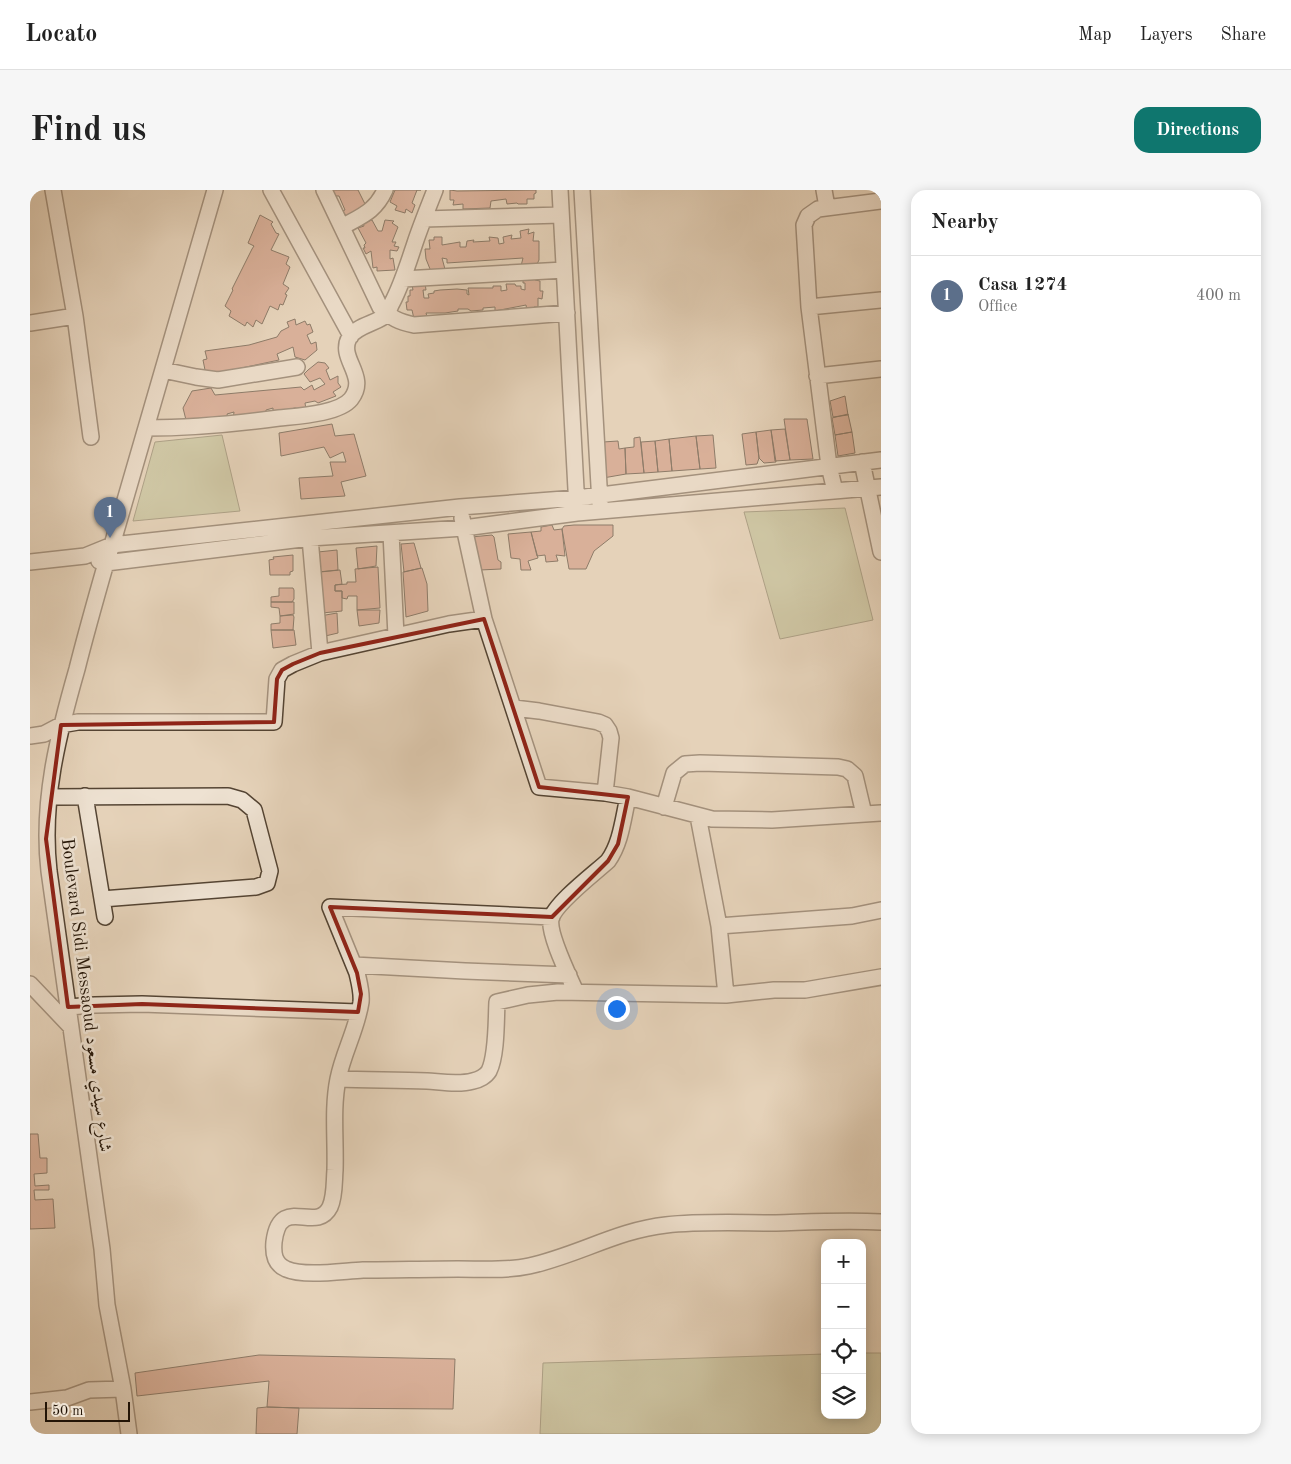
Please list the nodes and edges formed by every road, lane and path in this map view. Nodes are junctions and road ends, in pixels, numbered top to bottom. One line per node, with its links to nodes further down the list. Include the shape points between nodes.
1 (53, 190): 21 (street)
2 (215, 190): 26 (street, Boulevard Sidi Messaoud شارع سيدي مسعود)
3 (271, 190): 23 (street)
4 (324, 190): 14 (street)
5 (435, 190): 13 (street)
6 (560, 190): 12 (street)
7 (582, 190): 35 (street)
8 (824, 190): 11 (street)
9 (381, 193): 14 (street, via 373,209)
10 (881, 201): 11 (street)
11 (827, 207): 18 (street, via 808,216 804,225)
12 (561, 215): 13 (street); 15 (street)
13 (424, 219): 16 (street)
14 (342, 227): 20 (street)
15 (564, 270): 16 (street); 19 (street)
16 (403, 278): 20 (street)
17 (881, 300): 18 (street)
18 (808, 307): 27 (street)
19 (566, 312): 20 (street, via 414,325); 36 (street)
20 (386, 314): 23 (street)
21 (75, 316): 22 (street); 29 (street)
22 (30, 323)
23 (350, 336): 28 (street, via 347,354 357,378 356,390 350,400 340,406 323,412 221,425)
24 (298, 366): 26 (street, via 218,380)
25 (881, 369): 27 (street)
26 (163, 370): 28 (street, Boulevard Sidi Messaoud شارع سيدي مسعود)
27 (817, 376): 32 (street)
28 (146, 428): 42 (street, Boulevard Sidi Messaoud شارع سيدي مسعود)
29 (91, 437)
30 (881, 460): 31 (street)
31 (862, 462): 32 (street); 33 (street)
32 (829, 466): 34 (street); 35 (street)
33 (874, 488): 34 (street); 43 (street)
34 (835, 491): 38 (street)
35 (600, 494): 36 (street); 38 (street)
36 (577, 505): 37 (street); 38 (street); 39 (street)
37 (460, 507): 39 (street); 42 (street)
38 (600, 510)
39 (464, 528): 40 (street); 47 (street)
40 (392, 533): 41 (street); 48 (street)
41 (310, 538): 46 (street); 49 (street)
42 (112, 545): 44 (street); 46 (street, Boulevard Sidi Messaoud شارع سيدي مسعود)
43 (881, 552)
44 (85, 556): 45 (street); 46 (street)
45 (30, 562)
46 (106, 563): 51 (street, Boulevard Sidi Messaoud شارع سيدي مسعود)
47 (484, 619): 48 (street); 50 (street)
48 (396, 636): 49 (street)
49 (320, 653): 51 (street, via 282,670 277,679 274,722 78,722)
50 (514, 708): 53 (street, via 539,787); 53 (street, via 605,725 611,738)
51 (61, 725): 52 (street, via 44,734); 54 (street, Boulevard Sidi Messaoud شارع سيدي مسعود)
52 (30, 736)
53 (605, 793): 56 (street)
54 (49, 796): 55 (street); 72 (street, Boulevard Sidi Messaoud شارع سيدي مسعود, via 47,852)
55 (84, 796): 61 (street); 61 (street, via 228,796 242,800 254,810 270,871 267,883 256,887)
56 (628, 797): 57 (street); 64 (street, via 618,844 612,856 567,897)
57 (664, 807): 59 (street, via 674,773 685,764 838,766 855,776); 60 (street)
58 (881, 813): 59 (street)
59 (864, 814): 60 (street, via 772,820)
60 (698, 816): 65 (street)
61 (102, 899): 63 (street)
62 (881, 910): 65 (street, via 852,916)
63 (105, 917)
64 (552, 917): 66 (street, via 330,908); 67 (street, via 551,929)
65 (719, 926): 71 (street)
66 (354, 965): 67 (street); 73 (street, via 361,994)
67 (569, 975): 70 (street)
68 (881, 977): 71 (street, via 805,990)
69 (30, 984): 74 (street)
70 (576, 992): 71 (street); 75 (street, via 528,995 497,1002 490,1066 484,1076 474,1081)
71 (726, 995)
72 (68, 1007): 73 (street, via 142,1004); 74 (street, Boulevard Sidi Messaoud شارع سيدي مسعود)
73 (358, 1012): 75 (street)
74 (71, 1027): 77 (street, Boulevard Sidi Messaoud شارع سيدي مسعود, via 107,1305)
75 (338, 1079): 76 (street, via 334,1192 329,1208 319,1218 284,1218 276,1231 275,1260 292,1271 508,1269 542,1263 634,1231 665,1225)
76 (881, 1222)
77 (123, 1389): 78 (street, via 89,1390 67,1398); 79 (street, Boulevard Sidi Messaoud شارع سيدي مسعود)
78 (30, 1402)
79 (129, 1434)

